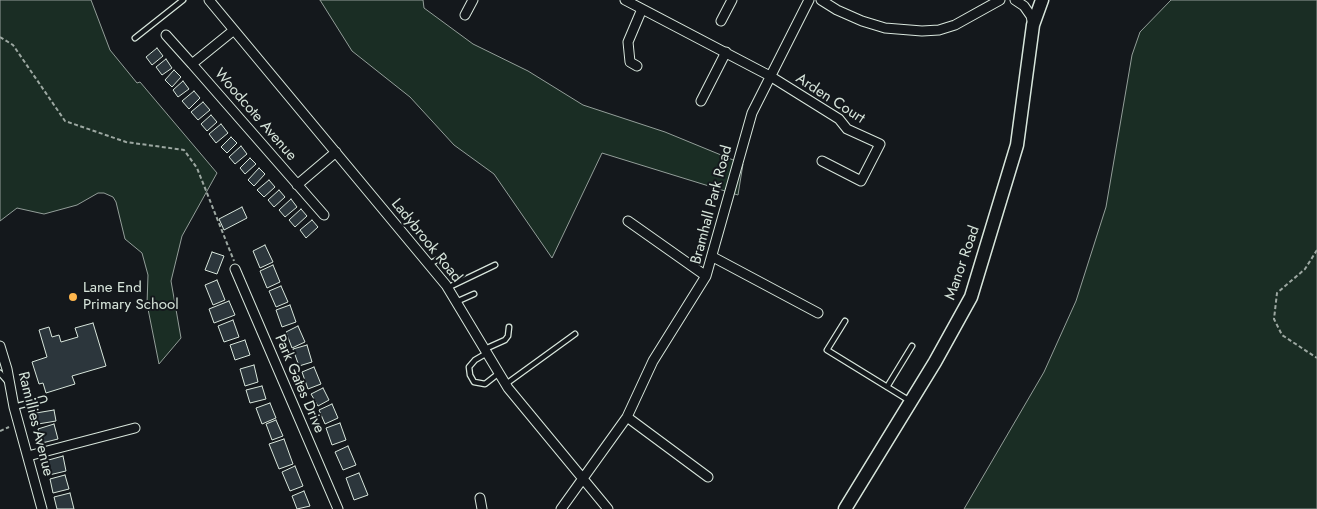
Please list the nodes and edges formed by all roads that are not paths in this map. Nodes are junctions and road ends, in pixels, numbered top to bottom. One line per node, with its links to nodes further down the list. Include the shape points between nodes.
1 (183, 0): 17 (lane)
2 (209, 0): 15 (street, Ladybrook Road)
3 (473, 0): 12 (street)
4 (625, 0): 11 (street)
5 (732, 0): 13 (street)
6 (809, 0): 21 (street, Bramhall Park Road)
7 (821, 0): 8 (street, via 862,21 885,28 922,31 955,25)
8 (1000, 0)
9 (1015, 0): 14 (street, via 1024,6)
10 (1042, 0): 14 (street, Manor Road)
11 (642, 9): 18 (street); 20 (street, via 628,42 630,62)
12 (465, 15)
13 (721, 21)
14 (1034, 25): 50 (street, Manor Road, via 1017,145 971,297)
15 (234, 30): 19 (street, Woodcote Avenue); 23 (street, Ladybrook Road)
16 (166, 35): 19 (street, Woodcote Avenue)
17 (135, 38)
18 (726, 52): 21 (street); 22 (street)
19 (192, 64): 25 (street, Woodcote Avenue)
20 (637, 66)
21 (770, 76): 24 (street, Arden Court, via 839,119 847,129 880,144 861,181); 28 (street, Bramhall Park Road, via 752,113)
22 (701, 101)
23 (336, 152): 25 (street, Woodcote Avenue); 29 (street, Ladybrook Road)
24 (822, 161)
25 (297, 185): 26 (street, Woodcote Avenue)
26 (324, 215)
27 (628, 221): 33 (street)
28 (713, 257): 33 (street, Bramhall Park Road); 37 (street)
29 (428, 264): 31 (lane, via 438,259); 34 (street, Ladybrook Road)
30 (495, 265): 34 (lane)
31 (449, 268)
32 (235, 269): 59 (street, Park Gates Drive)
33 (706, 276): 52 (street, Bramhall Park Road, via 653,360)
34 (448, 288): 36 (street, Ladybrook Road)
35 (474, 294): 36 (lane)
36 (456, 302): 43 (street, Ladybrook Road)
37 (818, 313)
38 (845, 321): 48 (lane, via 827,350)
39 (509, 327): 43 (lane, via 505,340)
40 (574, 334): 46 (lane)
41 (0, 346): 47 (street, Ramillies Avenue)
42 (912, 346): 48 (lane)
43 (486, 351): 45 (street, Ladybrook Road); 45 (lane, via 469,367 474,382 484,384)
44 (0, 373): 47 (lane)
45 (499, 373): 46 (street, Ladybrook Road)
46 (506, 384): 56 (street, Ladybrook Road)
47 (9, 385): 51 (street, Ramillies Avenue)
48 (886, 386): 50 (lane)
49 (44, 399): 51 (lane)
50 (911, 402): 63 (street, Manor Road)
51 (14, 407): 54 (street, Ramillies Avenue)
52 (627, 417): 55 (street); 56 (street, Bramhall Park Road)
53 (135, 428): 54 (street)
54 (28, 456): 58 (street, Ramillies Avenue)
55 (708, 477)
56 (582, 479): 61 (street, Bramhall Park Road); 62 (street, Ladybrook Road)
57 (480, 498): 60 (street)
58 (42, 509)
59 (338, 509)
60 (482, 509)
61 (561, 509)
62 (608, 509)
63 (845, 509)

